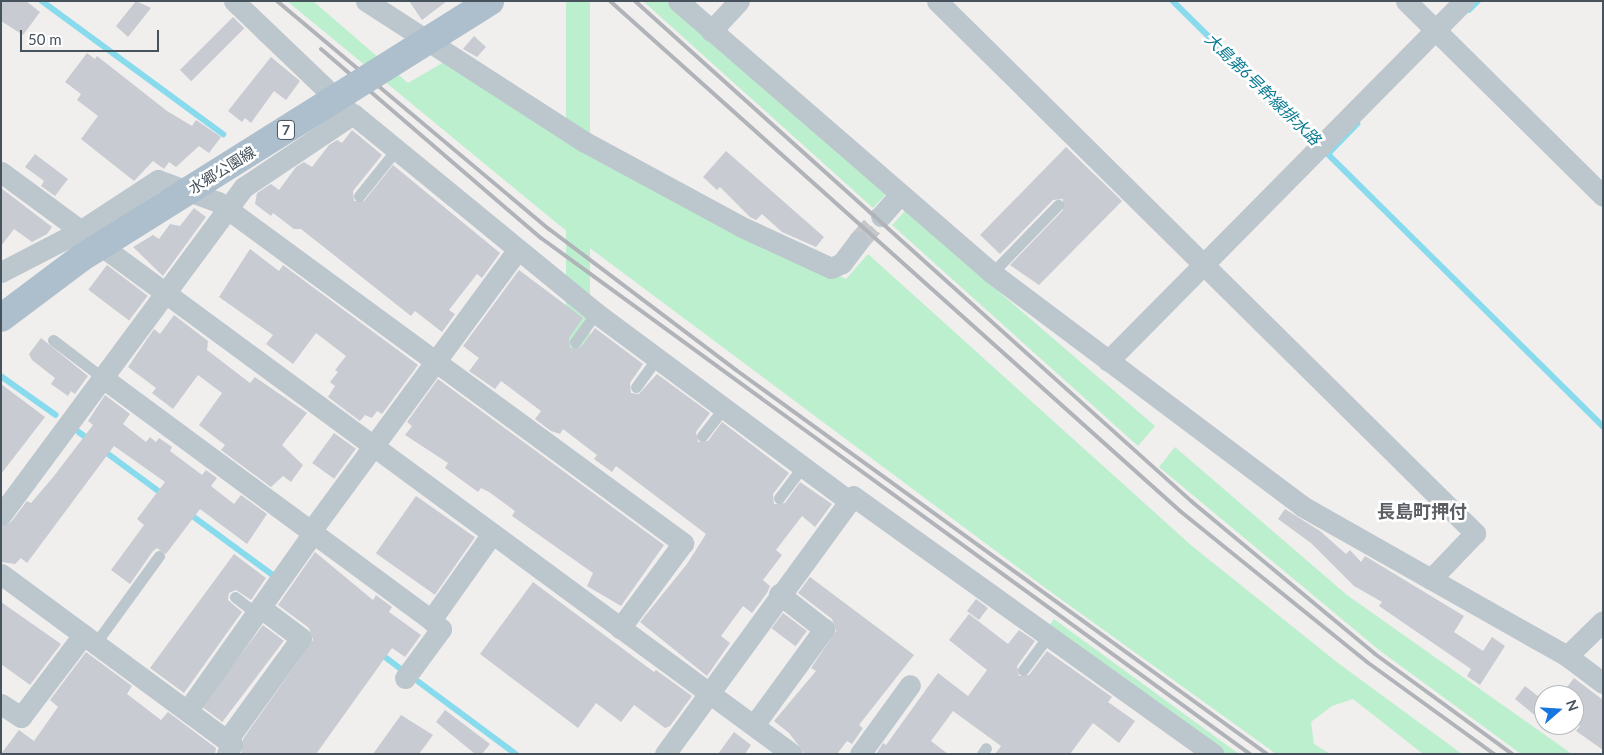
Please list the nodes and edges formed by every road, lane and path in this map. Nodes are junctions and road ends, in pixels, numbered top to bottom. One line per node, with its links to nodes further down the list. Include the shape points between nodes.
1 (234, 1): 11 (street, via 301,60)
2 (366, 1): 21 (street, via 585,142 742,227 831,268 842,263)
3 (490, 1): 23 (main road, 水郷公園線 / 7, bridge)
4 (678, 1): 9 (street)
5 (739, 1): 9 (street)
6 (937, 1): 24 (street)
7 (1406, 1): 10 (street)
8 (1464, 1): 10 (street)
9 (711, 31): 14 (street)
10 (1441, 35): 16 (street); 24 (street, via 1319,148)
11 (352, 114): 12 (street); 18 (street, via 244,187)
12 (396, 150): 15 (lane); 22 (street)
13 (1, 172): 20 (street)
14 (899, 195): 19 (street); 26 (street)
15 (359, 196)
16 (1603, 196)
17 (1058, 205): 26 (lane)
18 (228, 209): 20 (street, via 158,180); 27 (street); 34 (street)
19 (881, 216)
20 (80, 231): 25 (street); 27 (street)
21 (858, 242)
22 (517, 251): 29 (street); 34 (street)
23 (80, 258): 28 (main road, 水郷公園線 / 7); 30 (main road, 水郷公園線 / 7)
24 (1204, 265): 35 (street); 49 (street, via 1475,533)
25 (1, 272)
26 (992, 273): 35 (street)
27 (166, 294): 36 (street); 40 (street)
28 (1, 300)
29 (596, 313): 32 (lane); 33 (street)
30 (1, 318)
31 (53, 340): 36 (lane)
32 (574, 342)
33 (656, 358): 37 (lane); 38 (street)
34 (437, 361): 40 (street); 55 (street, via 683,543)
35 (1108, 361): 49 (street, via 1302,506)
36 (103, 378): 44 (street); 45 (street)
37 (636, 387)
38 (724, 408): 39 (lane); 41 (street)
39 (702, 436)
40 (374, 446): 45 (street); 46 (street)
41 (803, 466): 42 (lane); 43 (street)
42 (779, 498)
43 (849, 501): 50 (street); 56 (street, via 853,496)
44 (1, 515)
45 (312, 532): 52 (street); 53 (street)
46 (492, 534): 53 (street); 55 (street)
47 (159, 556): 57 (lane)
48 (1, 574): 57 (street)
49 (1431, 579): 58 (street)
50 (779, 594): 63 (street); 66 (street, via 824,629)
51 (235, 597): 52 (lane)
52 (259, 611): 65 (street); 67 (street, via 301,638)
53 (431, 620): 60 (street, via 441,628)
54 (1603, 621): 58 (street)
55 (620, 628): 63 (street)
56 (1049, 635): 59 (lane); 71 (street)
57 (89, 640): 64 (street, via 22,717); 65 (street)
58 (1567, 656): 61 (street)
59 (1023, 670)
60 (405, 678)
61 (1603, 683)
62 (910, 685): 70 (street)
63 (708, 692): 66 (street); 68 (street)
64 (1, 704)
65 (187, 710): 67 (street)
66 (754, 725): 69 (street)
67 (227, 747)
68 (664, 754)
69 (792, 754)
70 (860, 754)
71 (1214, 754)

